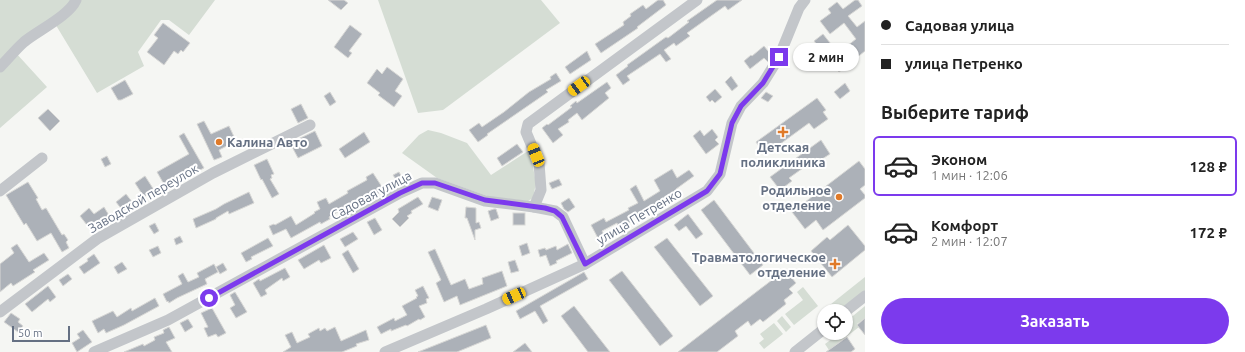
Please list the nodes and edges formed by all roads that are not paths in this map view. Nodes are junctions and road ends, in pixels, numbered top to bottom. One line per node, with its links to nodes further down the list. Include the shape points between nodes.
1 (698, 0): 8 (street, via 528,124 526,132 539,163 540,190)
2 (806, 0): 9 (street, улица Петренко, via 799,8 779,57 763,83 741,106 732,123 720,174 707,191)
3 (76, 1): 4 (street, via 54,21 23,43)
4 (0, 67)
5 (310, 125): 12 (street, Заводской переулок, via 213,173 97,239)
6 (42, 158): 7 (street)
7 (0, 191)
8 (534, 207): 9 (street, Садовая улица, via 555,211 562,217); 14 (street, Садовая улица, via 485,200 435,183 422,183 168,320)
9 (585, 264): 15 (street, улица Петренко)
10 (865, 296): 11 (street)
11 (853, 305)
12 (0, 312)
13 (817, 335): 16 (street)
14 (94, 352)
15 (385, 352)
16 (795, 352)

